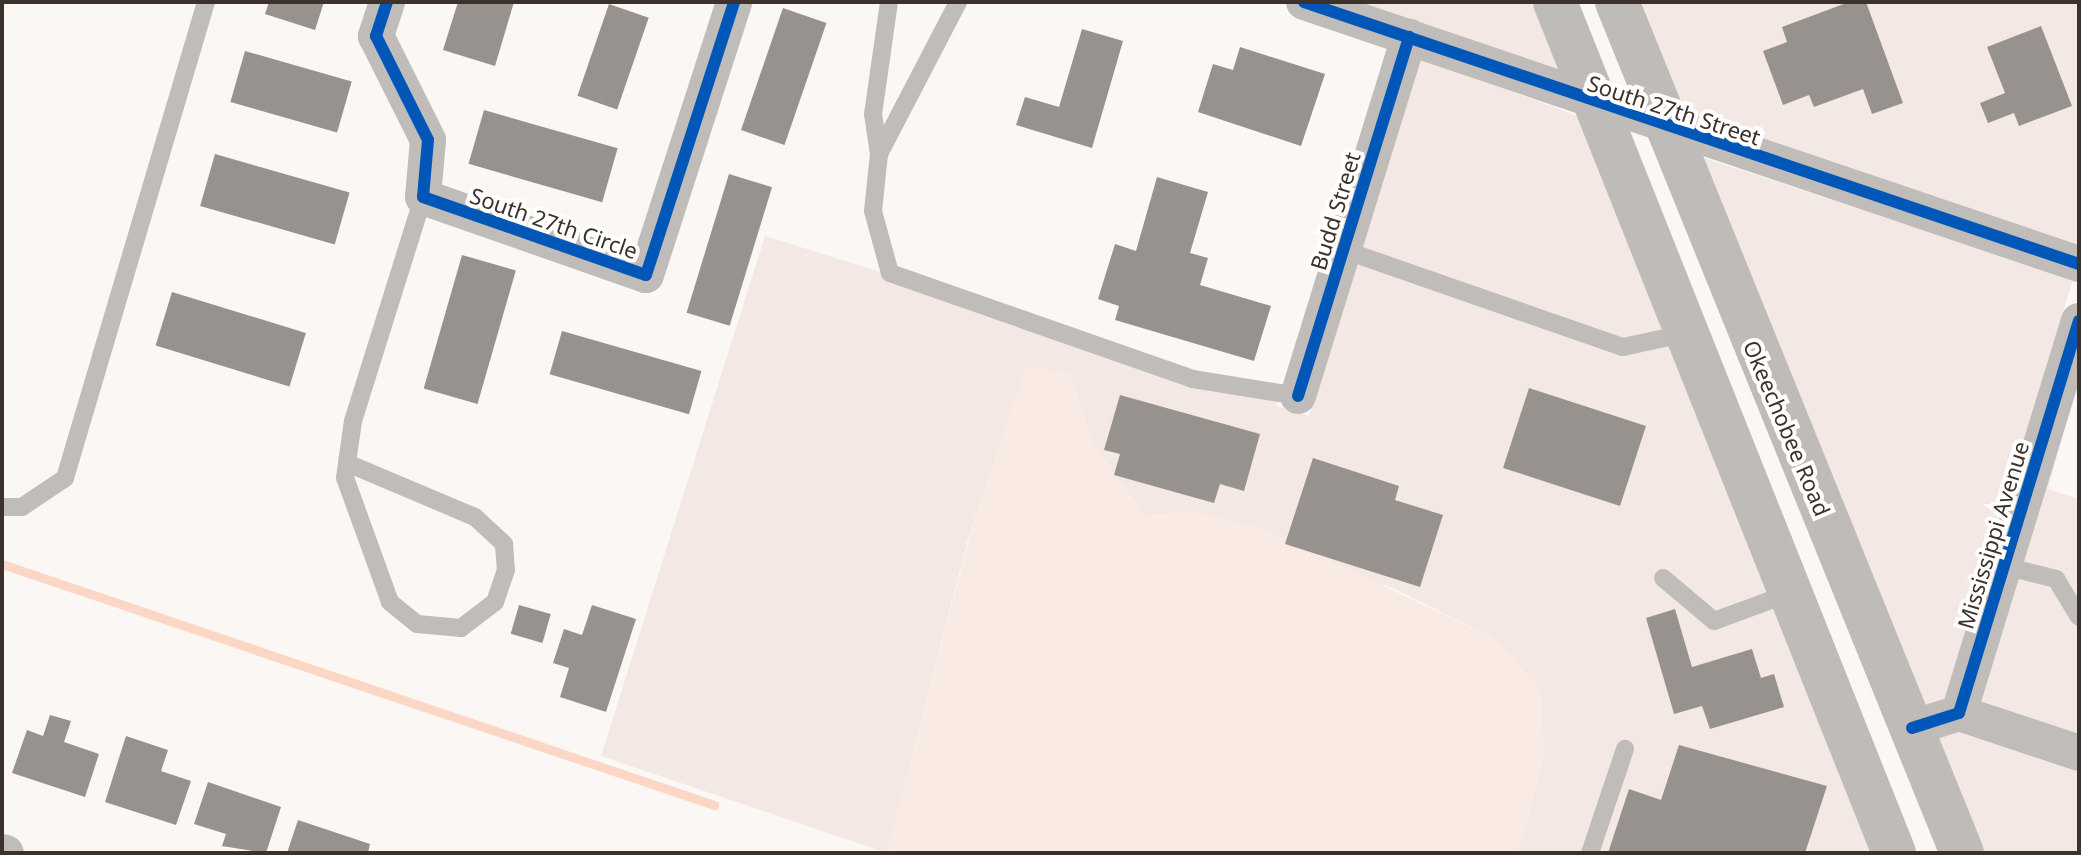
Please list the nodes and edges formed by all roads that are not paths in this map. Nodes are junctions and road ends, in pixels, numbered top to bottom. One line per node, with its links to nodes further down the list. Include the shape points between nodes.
1 (206, 2): 20 (lane, via 65,478 22,507)
2 (387, 2): 13 (street, via 376,36 428,140)
3 (734, 2): 13 (street, South 27th Circle, via 646,275)
4 (889, 2): 12 (lane, via 873,114)
5 (958, 2): 12 (lane)
6 (1555, 2): 10 (main road)
7 (1617, 2): 11 (main road, Okeechobee Road)
8 (1321, 5): 9 (street, South 27th Street)
9 (1409, 37): 10 (street, South 27th Street); 14 (street, Budd Street)
10 (1597, 106): 11 (street, South 27th Street); 17 (main road)
11 (1662, 128): 15 (street, South 27th Street); 26 (main road, Okeechobee Road)
12 (879, 154): 18 (lane, via 873,211 890,273 1193,379)
13 (423, 197): 19 (lane, via 353,421)
14 (1344, 250): 17 (lane, via 1623,347); 18 (street, Budd Street)
15 (2079, 264)
16 (2079, 321): 21 (street, Mississippi Avenue)
17 (1687, 333): 23 (main road)
18 (1298, 396)
19 (347, 463): 19 (lane, via 353,510 390,602 417,624 461,628 495,602 506,570 504,544 475,517)
20 (2, 507)
21 (2004, 566): 24 (lane, via 2056,579); 25 (street, Mississippi Avenue)
22 (1663, 578): 23 (lane, via 1714,621)
23 (1790, 593): 30 (main road)
24 (2079, 617)
25 (1959, 713): 26 (street); 28 (street)
26 (1912, 728): 31 (main road, Okeechobee Road)
27 (1625, 749): 29 (lane)
28 (2079, 753)
29 (1590, 853)
30 (1894, 853)
31 (1962, 853)

